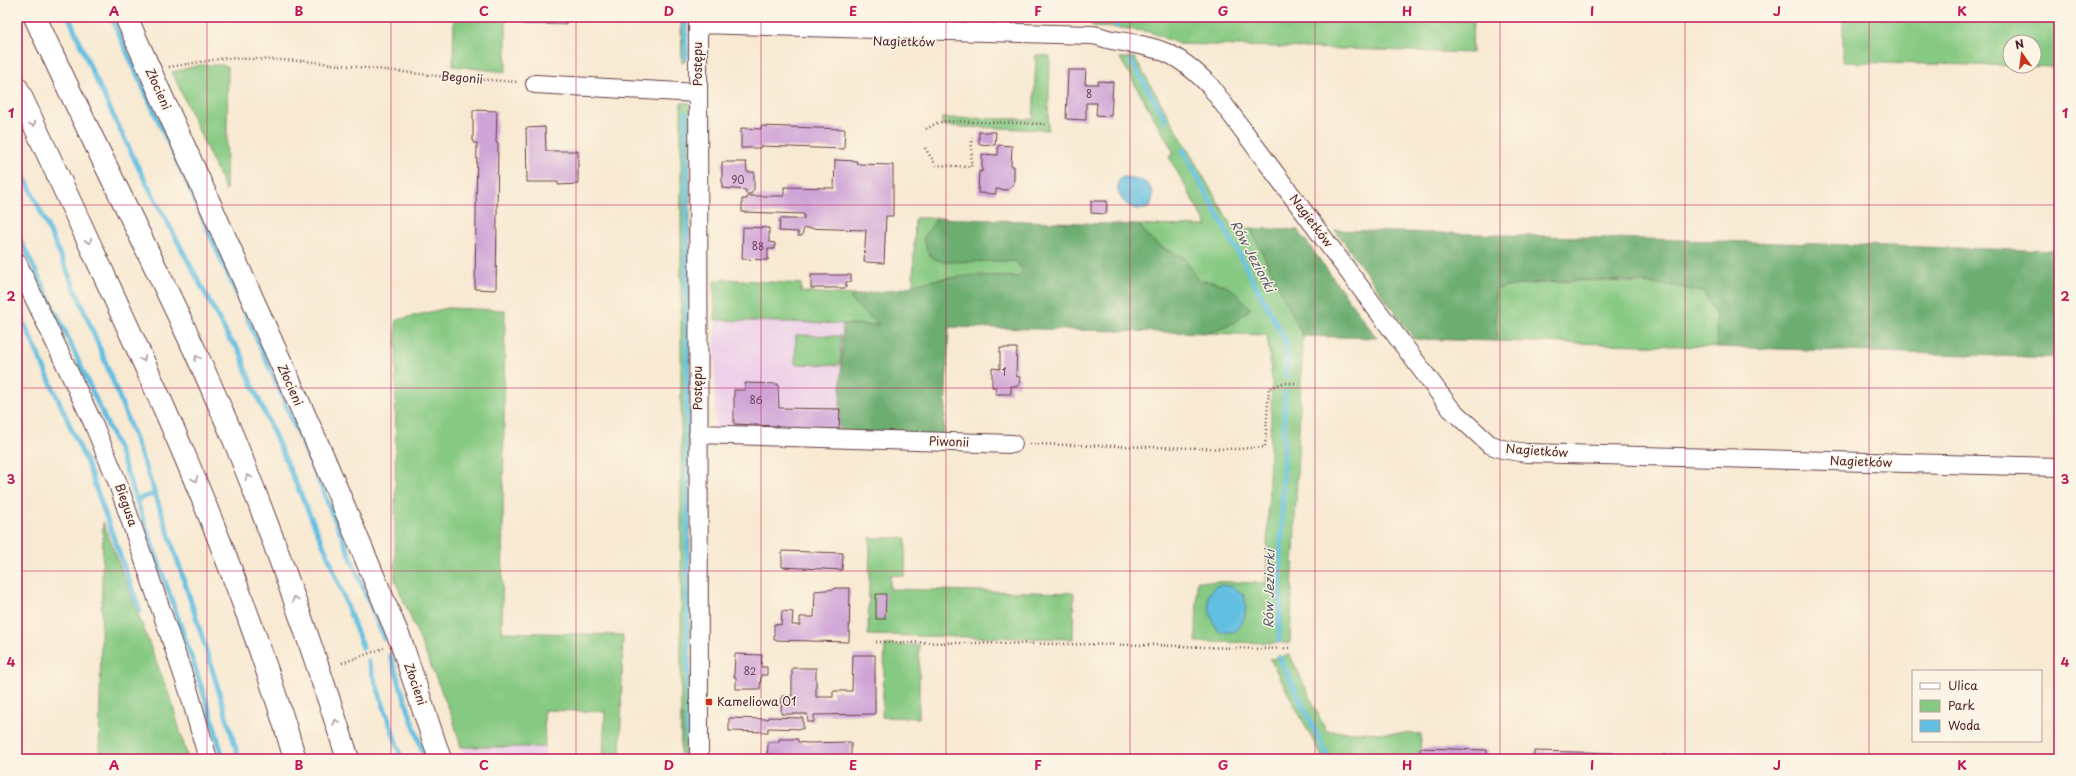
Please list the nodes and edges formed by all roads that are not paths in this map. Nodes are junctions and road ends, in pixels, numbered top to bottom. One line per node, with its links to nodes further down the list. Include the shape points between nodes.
1 (35, 17): 13 (main road, one-way to 1, via 296,602 234,441 183,326)
2 (126, 17): 14 (main road, Złocieni, via 321,452 401,642)
3 (698, 26): 6 (street, Postępu); 10 (street, Nagietków, via 1091,35 1147,45 1173,54 1210,86 1451,409 1489,444 1502,449 1526,452)
4 (535, 84): 6 (street)
5 (17, 88): 12 (main road, one-way to 12, via 177,434 243,604)
6 (698, 93): 8 (street, Postępu)
7 (17, 262): 11 (street, Biegusa, via 90,416 117,481 189,692)
8 (698, 434): 9 (street, Piwonii); 15 (street, Postępu)
9 (1013, 444)
10 (2059, 467)
11 (208, 759)
12 (295, 759)
13 (348, 759)
14 (440, 759)
15 (699, 759)

